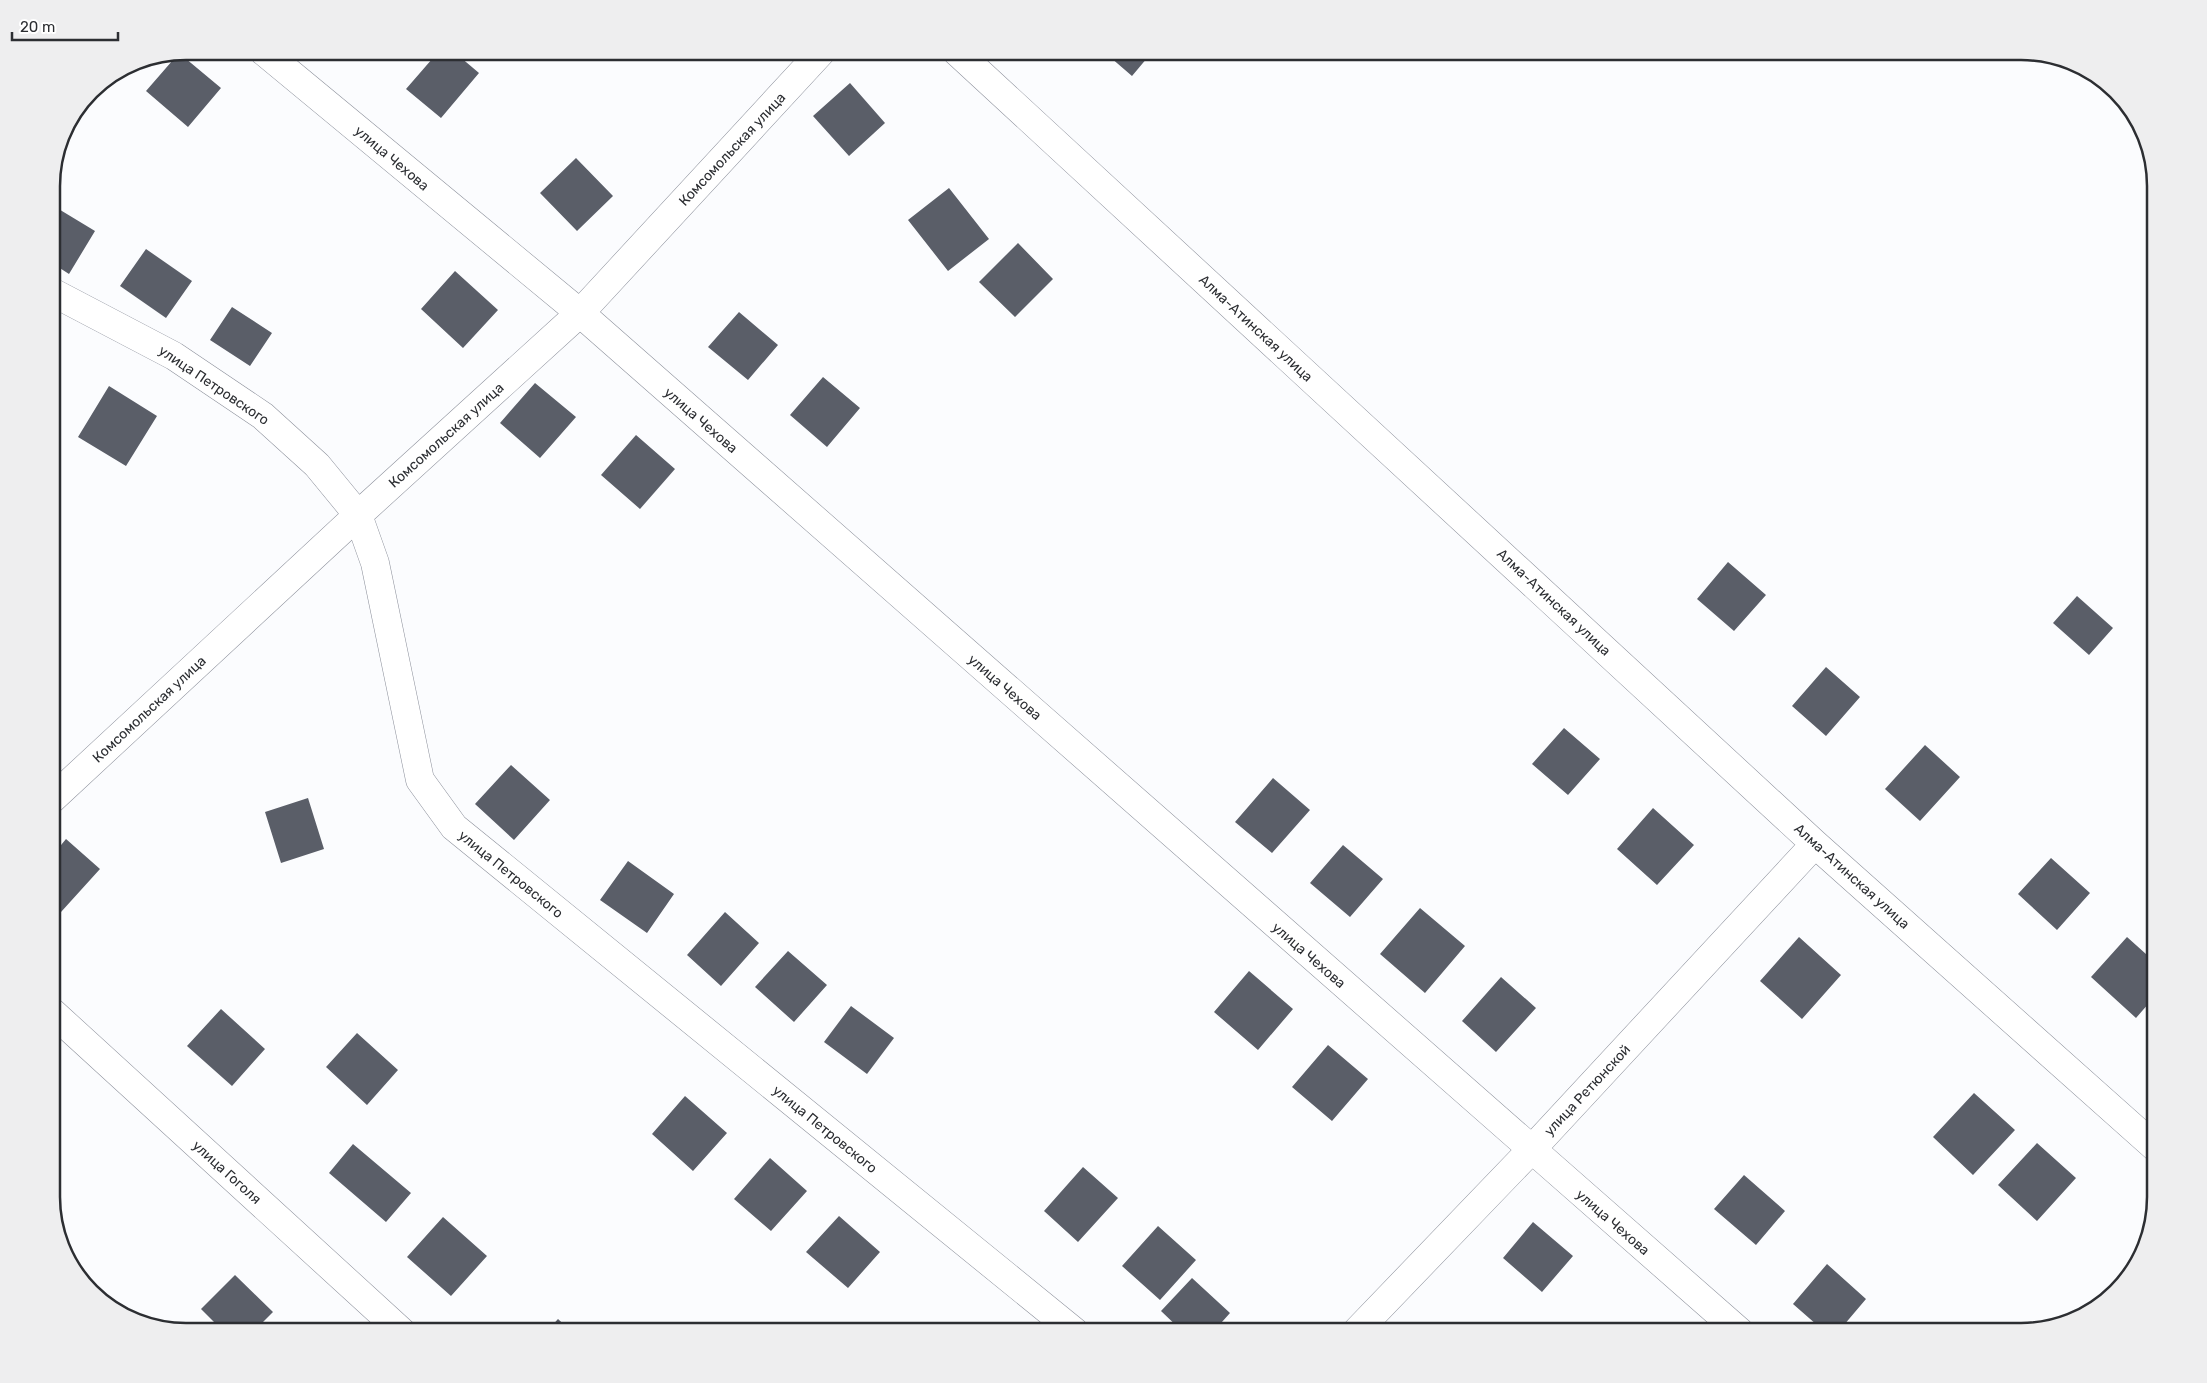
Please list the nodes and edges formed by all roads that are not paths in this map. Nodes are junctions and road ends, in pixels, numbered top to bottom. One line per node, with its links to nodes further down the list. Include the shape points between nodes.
1 (274, 60): 5 (street, улица Чехова)
2 (814, 60): 5 (street, Комсомольская улица)
3 (966, 60): 8 (street, Алма-Атинская улица)
4 (60, 296): 6 (street, улица Петровского, via 174,356 263,416 317,465)
5 (580, 313): 6 (street, Комсомольская улица); 11 (street, улица Чехова)
6 (358, 515): 7 (street, Комсомольская улица); 13 (street, улица Петровского, via 375,563 420,780 454,827)
7 (60, 792)
8 (1815, 844): 10 (street, Алма-Атинская улица); 11 (street, улица Ретюнской)
9 (60, 1019): 12 (street, улица Гоголя)
10 (2147, 1140)
11 (1531, 1150): 14 (street, улица Ретюнской); 15 (street, улица Чехова)
12 (392, 1323)
13 (1064, 1323)
14 (1365, 1323)
15 (1730, 1323)

